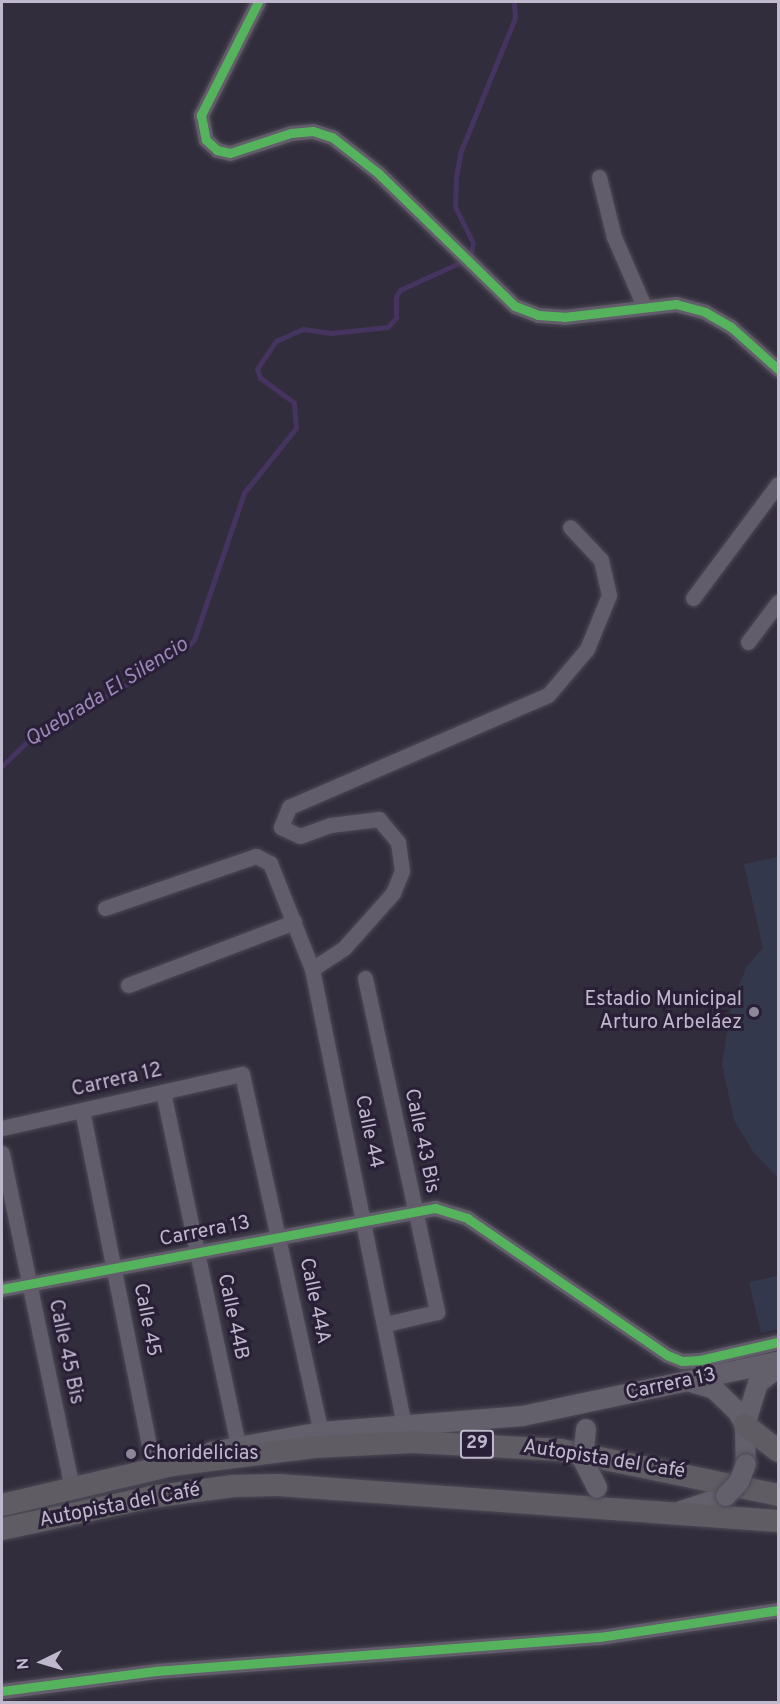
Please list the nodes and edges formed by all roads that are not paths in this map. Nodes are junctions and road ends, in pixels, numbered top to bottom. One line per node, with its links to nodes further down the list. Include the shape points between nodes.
1 (258, 2): 3 (street, via 206,102 201,128 206,140 217,150 230,153 291,133 313,131 332,138 378,173 515,306 537,315 564,317)
2 (599, 177): 3 (street, via 614,237)
3 (644, 306): 4 (street, via 676,304 705,312 731,327)
4 (778, 369)
5 (778, 484): 7 (street)
6 (570, 527): 12 (street, via 601,560 609,595 587,650 548,695 289,807 281,826 300,836 330,825 379,819 398,842 402,871 393,893 345,948)
7 (693, 598)
8 (778, 602): 9 (street)
9 (748, 642)
10 (105, 908): 11 (street, Calle 44, via 256,856 270,863)
11 (294, 922): 12 (street, Calle 44); 14 (street)
12 (312, 969): 21 (street, Calle 44)
13 (365, 978): 20 (street, Calle 43 Bis)
14 (128, 985)
15 (242, 1074): 16 (street, Carrera 12); 22 (street, Calle 44A)
16 (163, 1092): 17 (street, Carrera 12); 23 (street, Calle 44B)
17 (82, 1110): 18 (street, Carrera 12); 24 (street, Calle 45)
18 (2, 1128)
19 (2, 1154): 25 (street, Calle 45 Bis)
20 (414, 1211): 21 (street, Carrera 13); 27 (street, Calle 43 Bis, via 437,1312); 28 (street, Carrera 13, via 452,1210 467,1218 667,1355 682,1361)
21 (365, 1220): 22 (street, Carrera 13); 27 (street, Calle 44)
22 (278, 1237): 23 (street, Carrera 13); 35 (street, Calle 44A)
23 (197, 1252): 24 (street, Carrera 13); 36 (street, Calle 44B)
24 (114, 1268): 25 (street, Carrera 13); 38 (street, Calle 45)
25 (29, 1284): 26 (street, Carrera 13); 39 (street, Calle 45 Bis)
26 (2, 1289)
27 (386, 1324): 33 (street, Calle 44)
28 (778, 1342)
29 (778, 1362): 31 (main road, Carrera 13)
30 (778, 1368): 34 (main road, via 758,1383)
31 (687, 1382): 32 (main road, Carrera 13); 34 (main road, via 714,1389 727,1398)
32 (620, 1396): 33 (main road, Carrera 13, via 512,1417); 42 (main road, bridge, via 594,1415 586,1429 583,1460 597,1488 612,1501)
33 (404, 1425): 35 (main road, Carrera 13)
34 (745, 1425): 37 (highway); 43 (main road, bridge, via 746,1464 739,1482 726,1496)
35 (321, 1432): 36 (main road, Carrera 13)
36 (238, 1445): 38 (main road, Carrera 13)
37 (778, 1451)
38 (163, 1467): 39 (highway, Autopista del Café / 29); 40 (highway, Autopista del Café / 29, via 368,1443 457,1443 594,1455)
39 (72, 1488): 41 (highway, Autopista del Café / 29)
40 (778, 1495)
41 (2, 1504)
42 (632, 1509): 43 (highway, Autopista del Café); 45 (highway, Autopista del Café, via 335,1487 233,1486 151,1497)
43 (672, 1512): 44 (highway, Autopista del Café)
44 (778, 1521)
45 (2, 1529)
46 (778, 1610): 47 (street, via 600,1637 157,1671)
47 (2, 1691)

